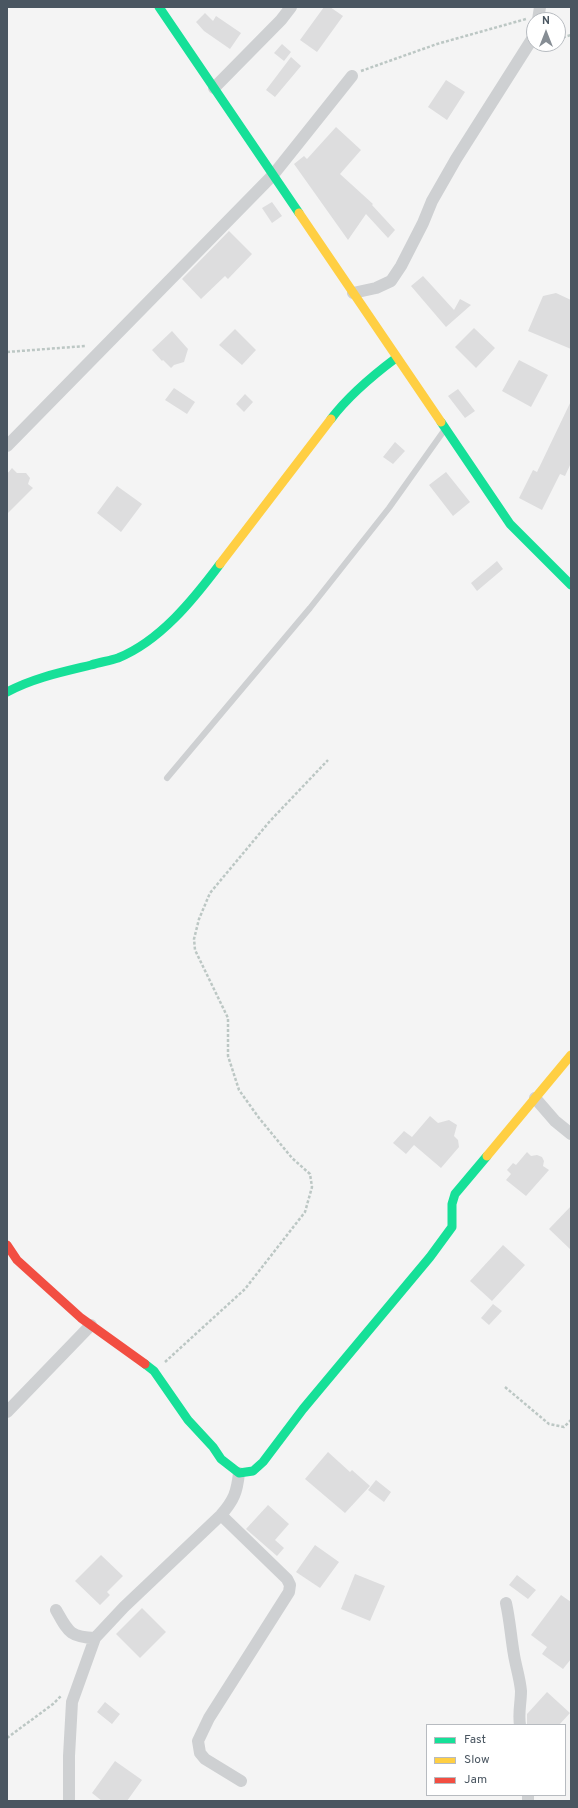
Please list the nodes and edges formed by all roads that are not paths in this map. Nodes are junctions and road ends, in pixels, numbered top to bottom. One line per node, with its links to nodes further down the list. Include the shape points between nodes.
1 (159, 7): 5 (main road)
2 (291, 7): 5 (street)
3 (526, 48): 7 (street, via 432,201 401,266 391,281 376,288)
4 (352, 76): 6 (street)
5 (214, 88): 6 (main road)
6 (273, 175): 7 (main road); 10 (street)
7 (353, 293): 8 (main road)
8 (396, 358): 9 (main road); 12 (main road, via 371,377 342,406 212,575 165,628 143,645 117,658 43,677)
9 (445, 429): 11 (main road, via 510,524); 13 (lane, via 389,508 310,608)
10 (7, 446)
11 (571, 585)
12 (7, 692)
13 (167, 778)
14 (571, 1055): 15 (main road)
15 (535, 1098): 16 (street, via 555,1121); 20 (main road, via 455,1194 452,1204 452,1226 430,1257 303,1409 263,1462 253,1471)
16 (571, 1134)
17 (7, 1245): 18 (main road, via 18,1260)
18 (91, 1325): 19 (street); 20 (main road, via 154,1371 188,1420 221,1459)
19 (7, 1412)
20 (239, 1473): 21 (street, via 237,1491)
21 (221, 1515): 24 (street); 26 (street, via 287,1579 290,1585 289,1592 209,1718 198,1741 200,1753 205,1759)
22 (506, 1603): 25 (street, via 520,1680)
23 (56, 1610): 24 (street, via 67,1630 79,1638)
24 (95, 1638): 27 (street, via 72,1702)
25 (520, 1724)
26 (241, 1781)
27 (69, 1801)

